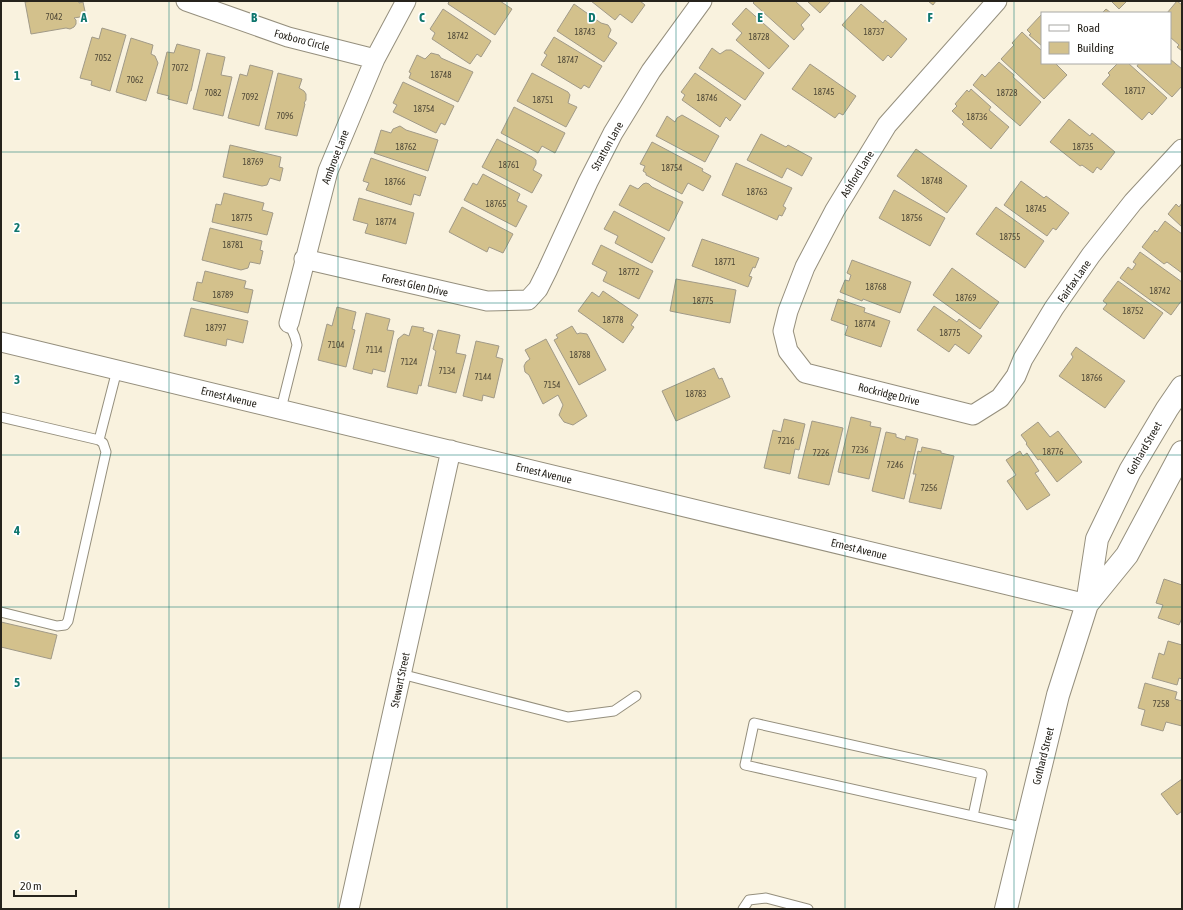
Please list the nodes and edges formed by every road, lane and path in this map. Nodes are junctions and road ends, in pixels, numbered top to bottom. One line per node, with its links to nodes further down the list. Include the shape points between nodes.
1 (186, 1): 5 (street, Foxboro Circle, via 288,37)
2 (406, 1): 5 (street, Ambrose Lane)
3 (702, 1): 8 (street, Stratton Lane, via 651,71 613,133 538,289)
4 (997, 1): 12 (street, Ashford Lane, via 888,125 835,210 805,267 783,331 788,351)
5 (374, 59): 7 (street, Ambrose Lane, via 328,171)
6 (1182, 149): 15 (street, Fairfax Lane, via 1133,202 1092,255 1054,308 1023,358 1016,376 1000,398)
7 (304, 259): 8 (street, Forest Glen Drive, via 487,301); 9 (street, Ambrose Lane)
8 (528, 300)
9 (289, 323): 14 (lane, via 297,345)
10 (1, 342): 11 (street, Ernest Avenue)
11 (117, 370): 14 (street, Ernest Avenue); 17 (lane)
12 (805, 374): 15 (street, Rockridge Drive)
13 (1182, 387): 20 (street, Gothard Street, via 1130,471 1097,539)
14 (281, 409): 18 (street, Ernest Avenue)
15 (973, 415)
16 (1, 417): 17 (lane)
17 (99, 440): 21 (lane, via 106,452 68,621 65,625 57,626)
18 (451, 450): 20 (street, Ernest Avenue); 22 (street, Stewart Street)
19 (1182, 452): 20 (street, Gothard Street, via 1127,555)
20 (1087, 604): 25 (street, Gothard Street, via 1058,695)
21 (1, 612)
22 (401, 674): 23 (lane, via 568,717 614,711); 26 (street, Stewart Street)
23 (636, 696)
24 (973, 816): 24 (lane, via 745,766 754,723 982,774); 25 (lane)
25 (1026, 828): 29 (street, Gothard Street)
26 (349, 909)
27 (743, 909): 28 (lane, via 749,900 766,898)
28 (808, 909)
29 (1006, 909)

